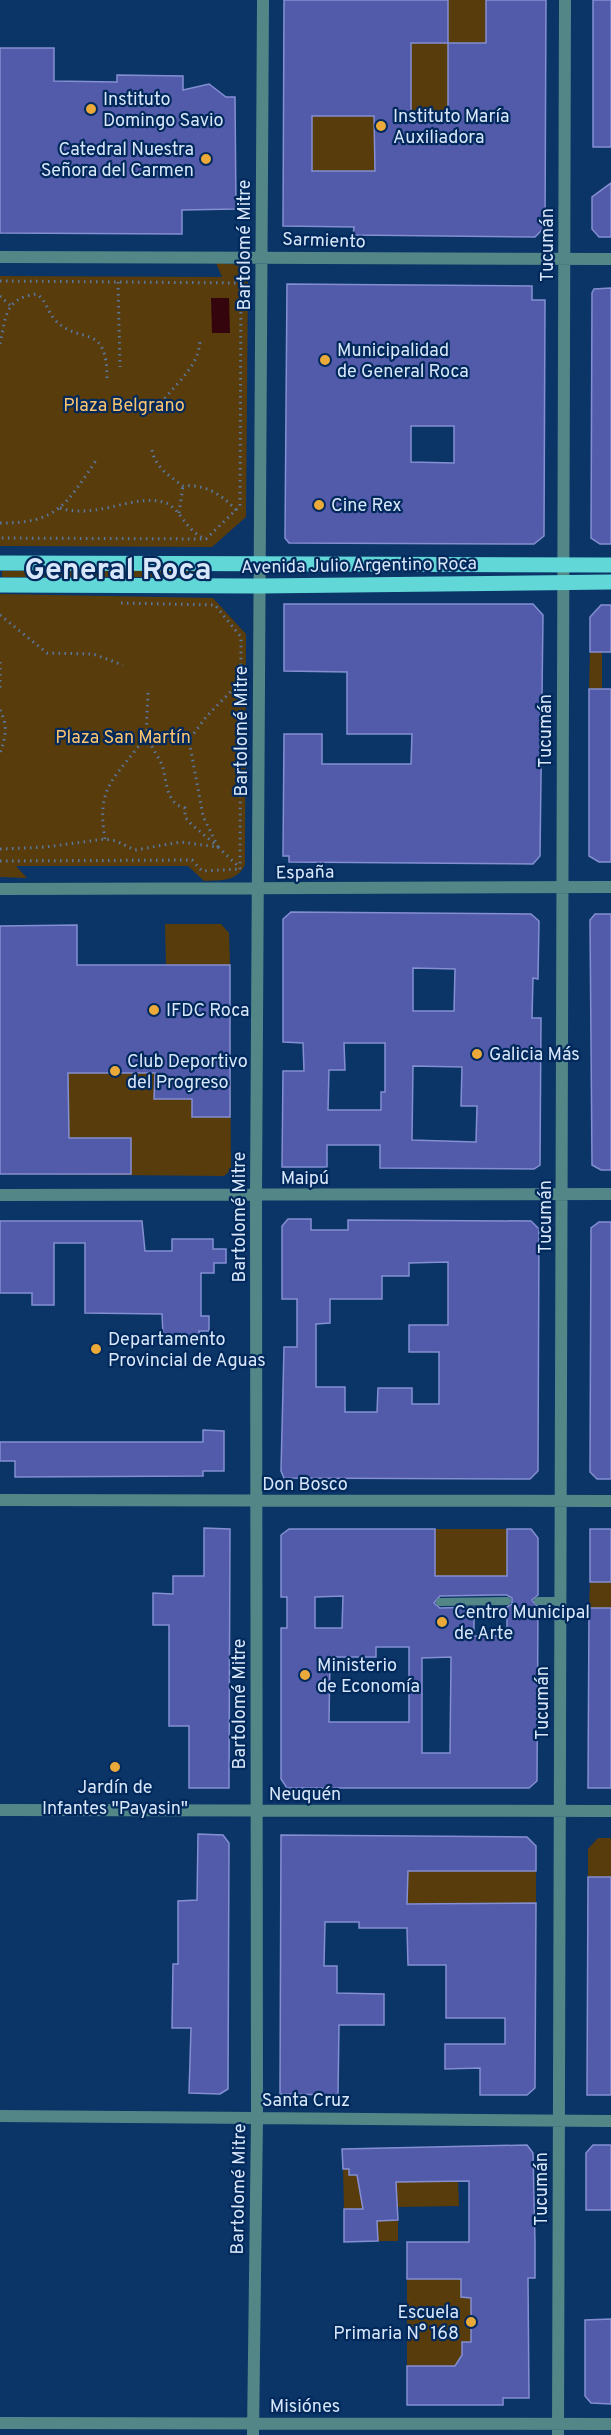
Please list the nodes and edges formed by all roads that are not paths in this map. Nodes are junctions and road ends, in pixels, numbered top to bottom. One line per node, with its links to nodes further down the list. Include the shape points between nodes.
1 (263, 0): 3 (street, Bartolomé Mitre)
2 (565, 0): 6 (street, Tucumán)
3 (263, 256): 4 (street, Sarmiento); 6 (street, Sarmiento); 8 (street, Bartolomé Mitre)
4 (0, 257)
5 (611, 259): 6 (street, Sarmiento)
6 (565, 260): 10 (street, Tucumán)
7 (0, 564): 8 (main road, Avenida Julio Argentino Roca)
8 (259, 566): 10 (main road, Avenida Julio Argentino Roca); 14 (street, Bartolomé Mitre)
9 (611, 566): 10 (main road, Avenida Julio Argentino Roca)
10 (564, 567): 12 (street, Tucumán)
11 (611, 582): 12 (main road, Avenida Julio Argentino Roca)
12 (563, 583): 14 (main road, Avenida Julio Argentino Roca); 15 (street, Tucumán)
13 (0, 585): 14 (main road, Avenida Julio Argentino Roca)
14 (259, 586): 18 (street, Bartolomé Mitre)
15 (563, 887): 16 (street, España); 18 (street, España); 19 (street, Tucumán)
16 (611, 887)
17 (0, 890): 18 (street, España)
18 (259, 890): 22 (street, Bartolomé Mitre)
19 (563, 1194): 20 (street, Maipú); 22 (street, Maipú); 24 (street, Tucumán)
20 (611, 1194)
21 (0, 1195): 22 (street, Maipú)
22 (256, 1196): 26 (street, Bartolomé Mitre)
23 (0, 1500): 26 (street, Don Bosco)
24 (561, 1500): 25 (street, Don Bosco); 26 (street, Don Bosco); 29 (street, Tucumán)
25 (611, 1501)
26 (256, 1502): 34 (street, Bartolomé Mitre)
27 (507, 1601): 30 (lane)
28 (538, 1601): 29 (lane)
29 (561, 1601): 32 (street, Tucumán)
30 (440, 1602)
31 (0, 1810): 34 (street, Neuquén)
32 (560, 1810): 33 (street, Neuquén); 34 (street, Neuquén); 37 (street, Tucumán)
33 (611, 1811)
34 (257, 1812): 36 (street, Bartolomé Mitre)
35 (0, 2116): 36 (street, Santa Cruz)
36 (257, 2118): 37 (street, Santa Cruz); 42 (street, Bartolomé Mitre)
37 (559, 2120): 38 (street, Santa Cruz); 41 (street, Tucumán)
38 (611, 2121)
39 (0, 2423): 42 (street, Misiónes)
40 (611, 2424): 41 (street, Misiónes)
41 (558, 2429): 42 (street, Misiónes)
42 (253, 2430)

